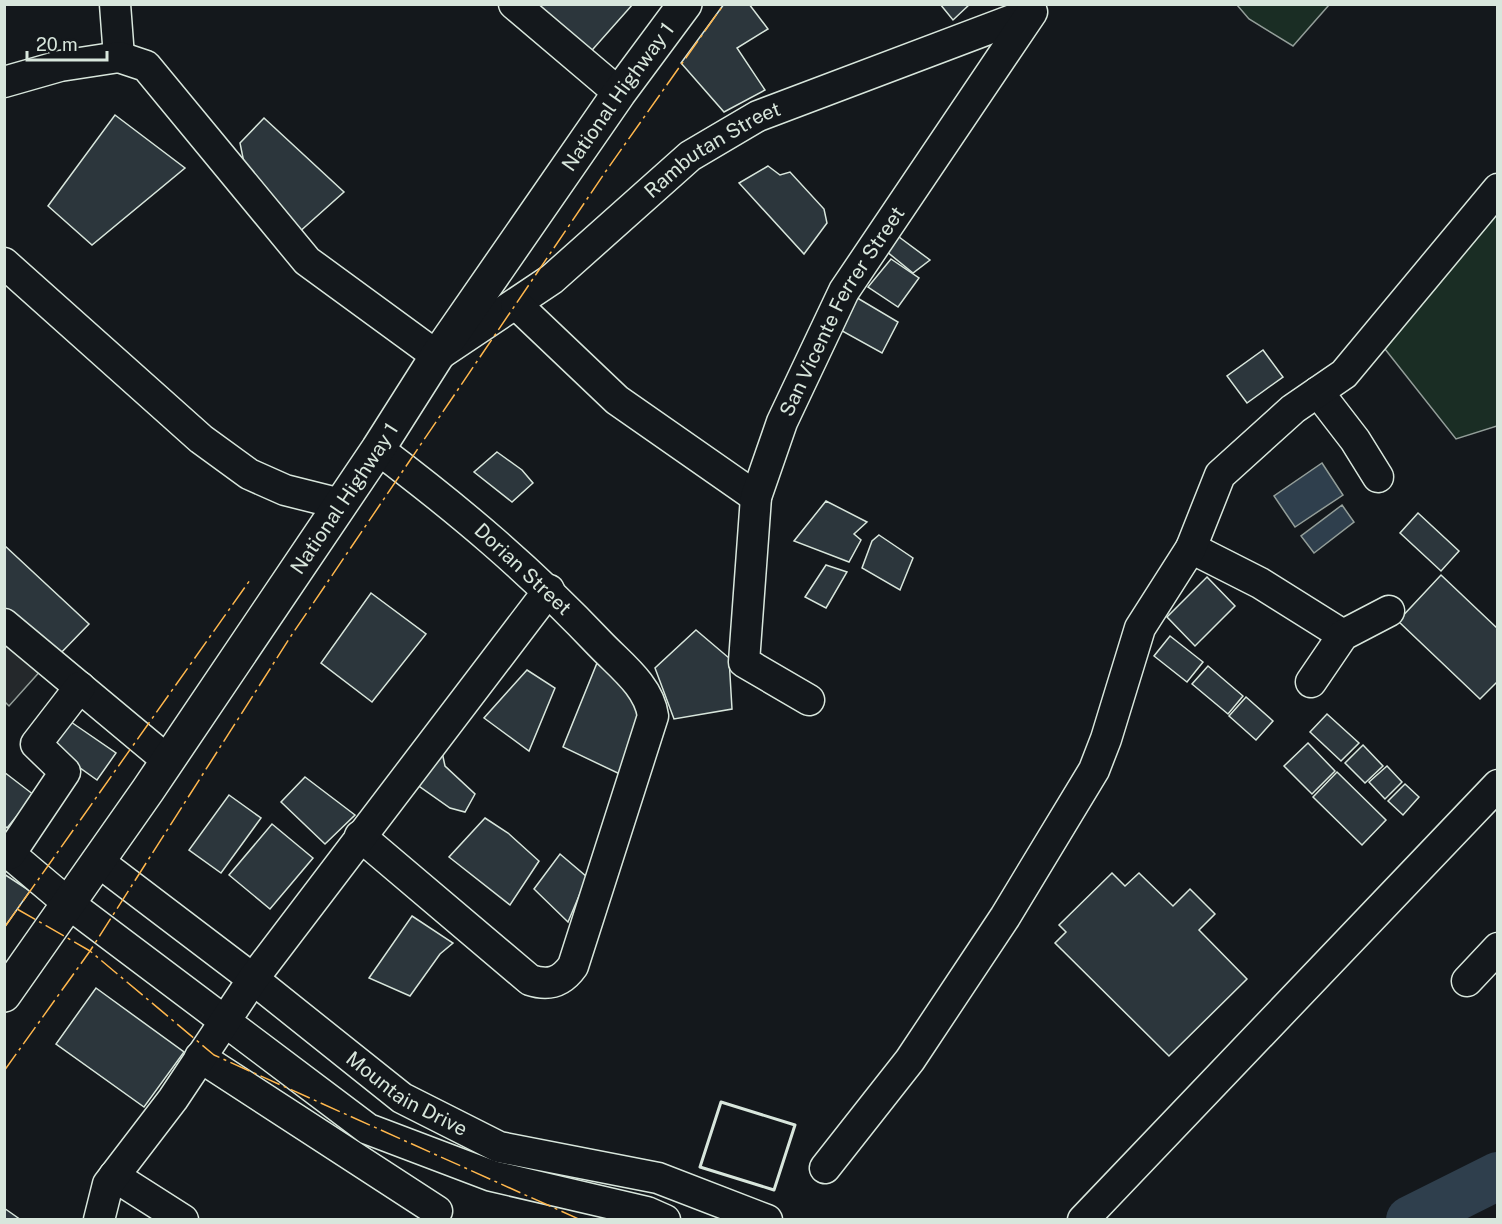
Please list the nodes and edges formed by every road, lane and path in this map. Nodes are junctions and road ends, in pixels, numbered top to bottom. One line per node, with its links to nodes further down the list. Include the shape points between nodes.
1 (115, 4): 5 (street)
2 (514, 4): 7 (street)
3 (685, 4): 7 (highway, National Highway 1)
4 (1036, 9): 10 (street, Rambutan Street, via 758,116 690,156 552,279); 15 (street, San Vicente Ferrer Street, via 844,291 782,422)
5 (119, 57): 6 (street, via 60,66); 11 (street, via 146,66 307,261)
6 (4, 82)
7 (619, 93): 11 (highway, National Highway 1)
8 (1497, 189): 12 (street, via 1344,374)
9 (4, 263): 16 (street, via 201,439 249,474 285,490)
10 (516, 304): 11 (street, Rambutan Street); 15 (street, via 618,400)
11 (437, 356): 13 (highway, National Highway 1)
12 (1318, 393): 14 (street, via 1356,440); 17 (street, via 1293,409 1220,475)
13 (378, 449): 16 (highway, National Highway 1); 18 (street, Dorian Street, via 458,510)
14 (1378, 477)
15 (756, 497): 24 (street, San Vicente Ferrer Street, via 744,662)
16 (341, 504): 25 (highway, National Highway 1)
17 (1191, 548): 21 (street, via 1260,583); 37 (street, via 1140,628 1094,770 1005,917 910,1060)
18 (549, 591): 27 (street); 27 (street, Dorian Street, via 639,685 652,705 651,728 573,966 556,982 530,980)
19 (1389, 611): 21 (street)
20 (4, 624): 23 (street)
21 (1343, 635): 22 (street)
22 (1311, 682)
23 (80, 687): 25 (street); 28 (street, via 36,744 65,772)
24 (809, 700)
25 (167, 760): 29 (highway, National Highway 1)
26 (1497, 785): 44 (street)
27 (360, 836): 32 (street)
28 (7, 851): 30 (street, Mountain Drive)
29 (99, 862): 30 (highway, National Highway 1); 32 (street, Mountain Drive)
30 (68, 903): 34 (highway, National Highway 1); 35 (street, Mountain Drive)
31 (1497, 948): 33 (street)
32 (253, 979): 35 (street); 43 (street, Mountain Drive, via 402,1098 499,1146 658,1178)
33 (1467, 981)
34 (4, 995)
35 (225, 1019): 36 (street); 42 (street, Mountain Drive, via 369,1129 492,1176 647,1212)
36 (200, 1057): 38 (street); 39 (street)
37 (825, 1168)
38 (114, 1176): 40 (street, via 108,1184); 41 (street)
39 (437, 1212)
40 (99, 1220)
41 (183, 1220)
42 (665, 1220)
43 (766, 1220)
44 (1083, 1220)

